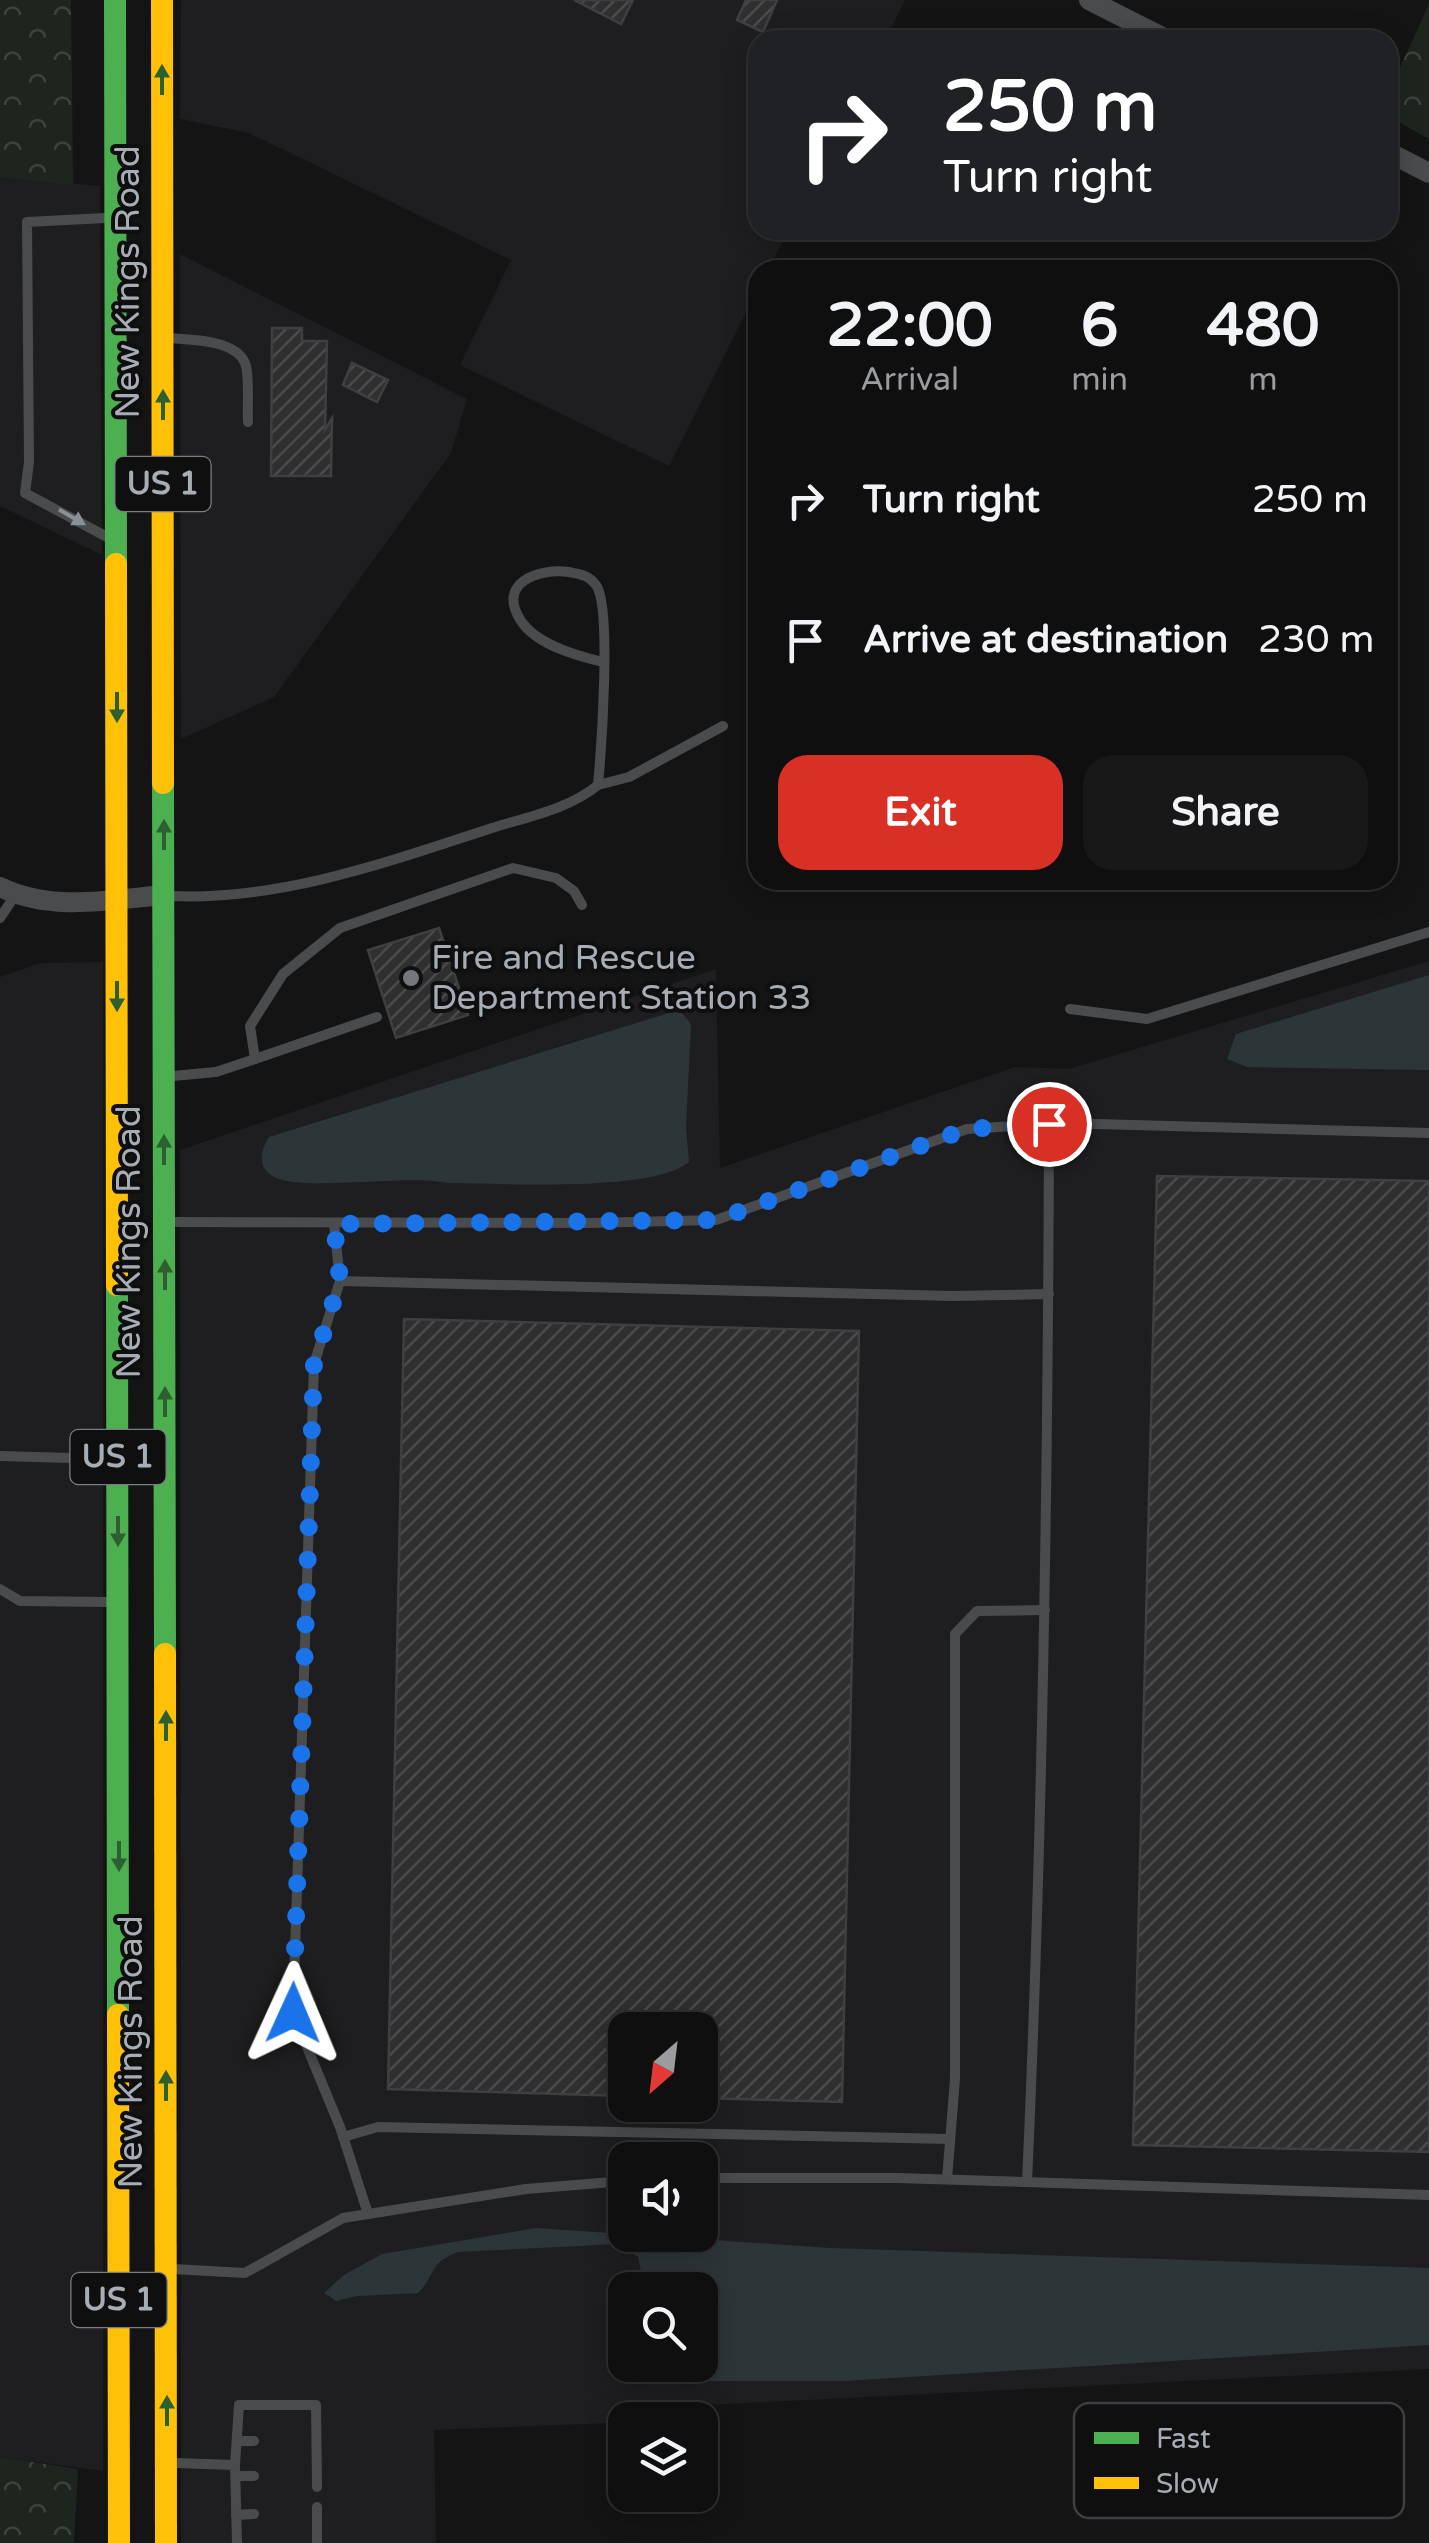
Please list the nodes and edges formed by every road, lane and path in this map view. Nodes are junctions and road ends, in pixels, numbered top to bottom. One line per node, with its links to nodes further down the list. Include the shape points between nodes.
1 (115, 0): 7 (highway, New Kings Road / US 1)
2 (162, 0): 7 (highway, New Kings Road / US 1, one-way to 2)
3 (1089, 0): 4 (street)
4 (1148, 30)
5 (1398, 157): 6 (street)
6 (1429, 173)
7 (139, 215): 8 (highway, New Kings Road / US 1); 10 (highway, New Kings Road / US 1); 10 (lane, one-way to 10, via 27,222 25,492)
8 (163, 337): 9 (lane, via 234,351 245,364); 15 (highway, New Kings Road / US 1, one-way to 8)
9 (248, 422)
10 (117, 543): 16 (highway, New Kings Road / US 1, one-way to 16)
11 (603, 662): 11 (lane, via 597,585 583,574 549,570 528,576 514,603 522,623 572,654); 13 (lane)
12 (723, 726): 13 (lane, via 628,777)
13 (598, 785): 15 (lane, via 538,814 335,876 254,892)
14 (8, 891): 16 (street, via 62,903); 18 (lane)
15 (164, 895): 16 (street); 23 (highway, New Kings Road / US 1)
16 (117, 899): 23 (highway, New Kings Road / US 1, one-way to 23)
17 (582, 905): 22 (lane, via 556,878 513,868 340,928 283,974 250,1026)
18 (0, 918)
19 (1429, 932): 20 (lane, via 1147,1019)
20 (1070, 1009)
21 (377, 1017): 22 (lane)
22 (256, 1059): 23 (lane, via 216,1072)
23 (140, 1081): 26 (highway, New Kings Road / US 1, one-way to 23); 31 (highway, New Kings Road / US 1)
24 (1049, 1124): 25 (lane); 27 (lane, via 967,1129 716,1220); 29 (lane)
25 (1429, 1132)
26 (164, 1222): 27 (lane); 44 (highway, New Kings Road / US 1, one-way to 26)
27 (334, 1224): 28 (lane)
28 (340, 1280): 29 (lane); 35 (lane, via 314,1364 293,2013)
29 (1049, 1294): 34 (lane)
30 (0, 1456): 31 (lane)
31 (118, 1459): 33 (highway, New Kings Road / US 1, one-way to 33)
32 (0, 1589): 33 (lane, via 20,1601)
33 (118, 1602): 41 (highway, New Kings Road / US 1, one-way to 41)
34 (1045, 1610): 36 (lane, via 977,1611 955,1634); 40 (lane)
35 (343, 2137): 36 (lane, via 382,2127); 43 (lane)
36 (950, 2140): 38 (lane)
37 (718, 2178): 38 (lane)
38 (947, 2180): 40 (lane)
39 (608, 2182): 43 (lane)
40 (1028, 2182): 42 (lane)
41 (120, 2192): 44 (highway, via 140,2246); 54 (highway, New Kings Road / US 1)
42 (1429, 2195)
43 (368, 2214): 44 (lane, via 344,2218 245,2273)
44 (167, 2268): 47 (highway, New Kings Road / US 1, one-way to 44)
45 (254, 2441): 46 (lane)
46 (237, 2442): 48 (lane); 50 (lane, via 239,2405 316,2405)
47 (167, 2463): 48 (lane); 55 (highway, New Kings Road / US 1)
48 (235, 2470): 49 (lane); 53 (lane)
49 (254, 2476)
50 (313, 2481)
51 (313, 2512): 57 (lane)
52 (254, 2514): 53 (lane)
53 (236, 2515): 56 (lane)
54 (120, 2543)
55 (166, 2543)
56 (237, 2543)
57 (317, 2543)

